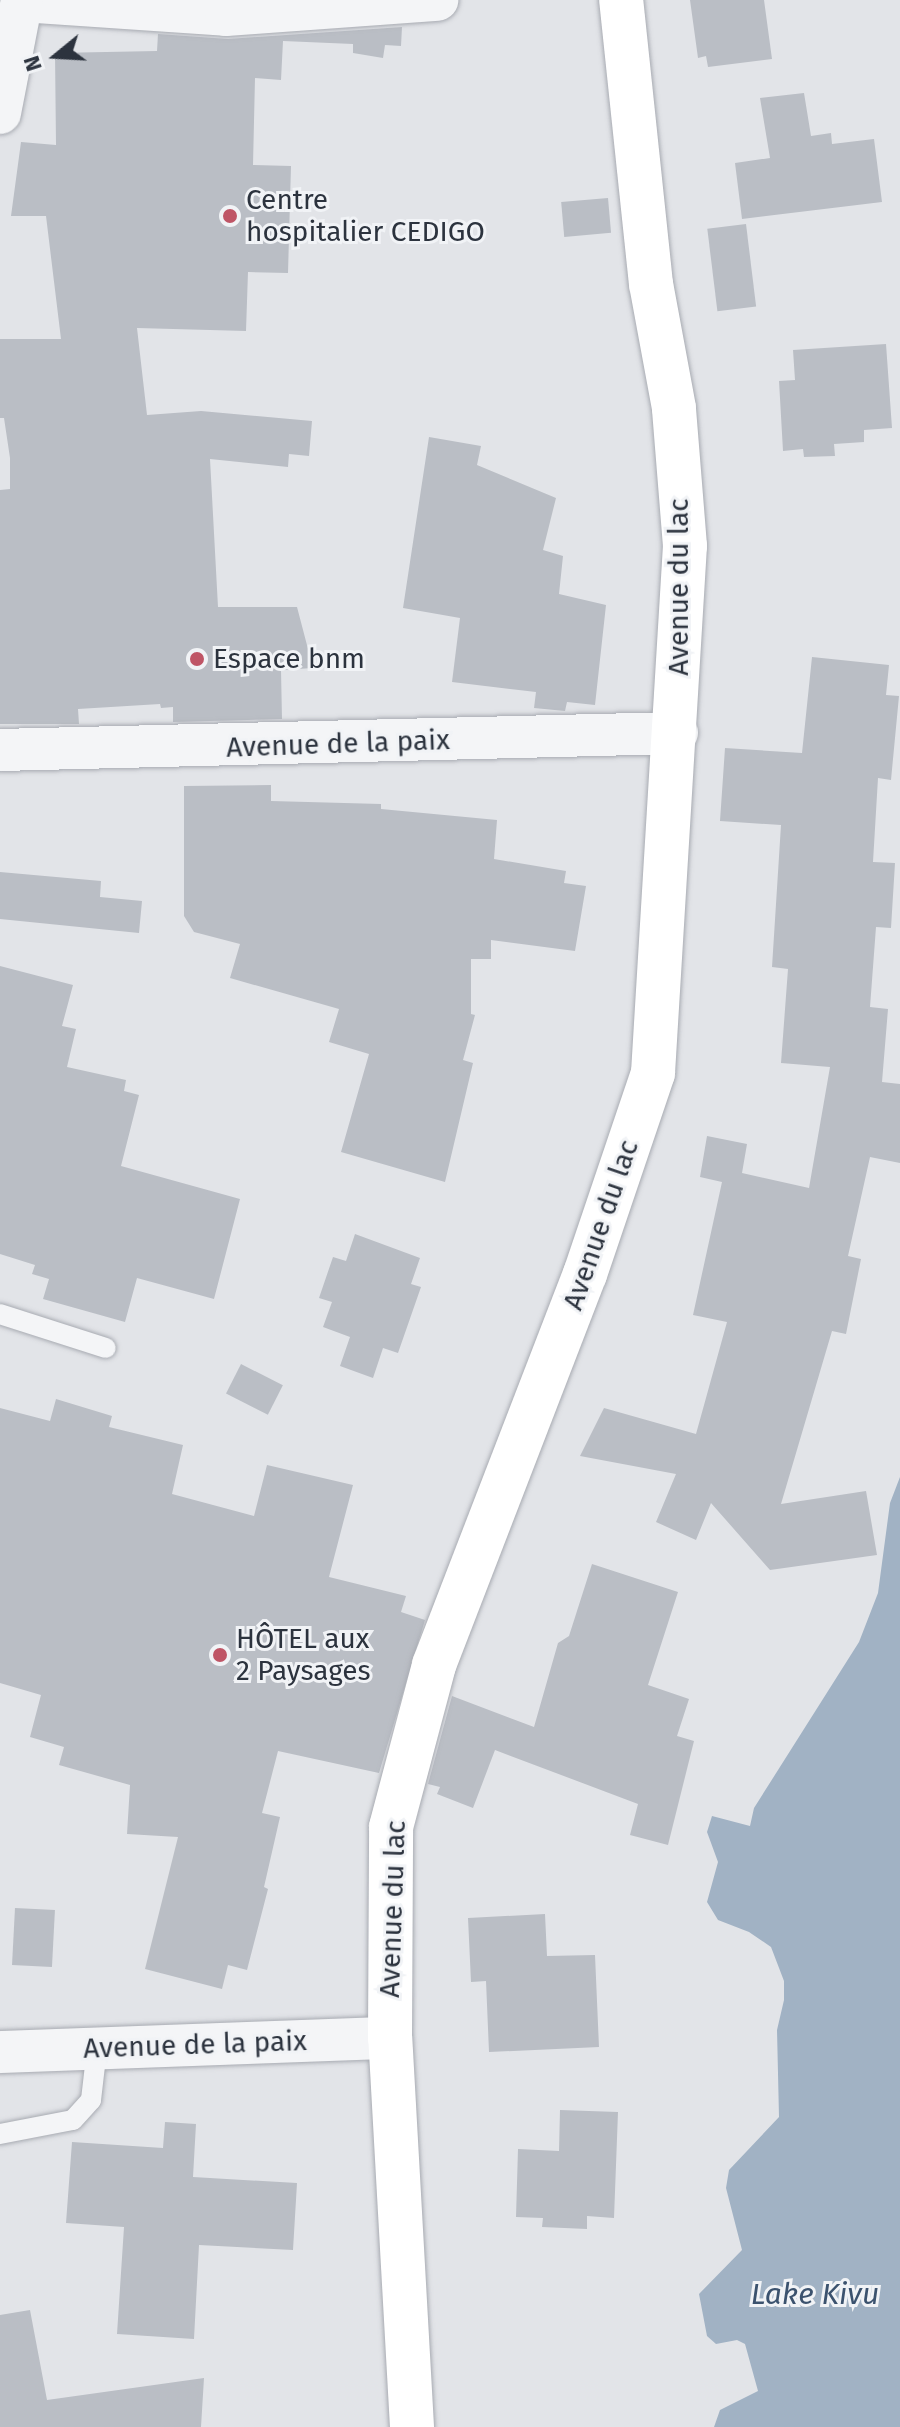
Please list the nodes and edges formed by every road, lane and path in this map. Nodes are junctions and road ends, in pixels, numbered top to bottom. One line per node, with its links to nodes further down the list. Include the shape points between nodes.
1 (22, 0): 2 (street, via 226,15); 4 (street)
2 (437, 0)
3 (620, 0): 5 (main road, Avenue du lac, via 651,284 674,408 685,546)
4 (0, 113)
5 (677, 733): 6 (street, Avenue de la paix); 9 (main road, Avenue du lac, via 653,1073 585,1274 434,1665 391,1827)
6 (0, 750)
7 (0, 1314): 8 (lane)
8 (106, 1348)
9 (390, 2038): 10 (street, Avenue de la paix); 13 (main road, Avenue du lac)
10 (97, 2048): 11 (street, Avenue de la paix); 12 (lane, via 91,2100 73,2120)
11 (0, 2052)
12 (0, 2134)
13 (412, 2427)

